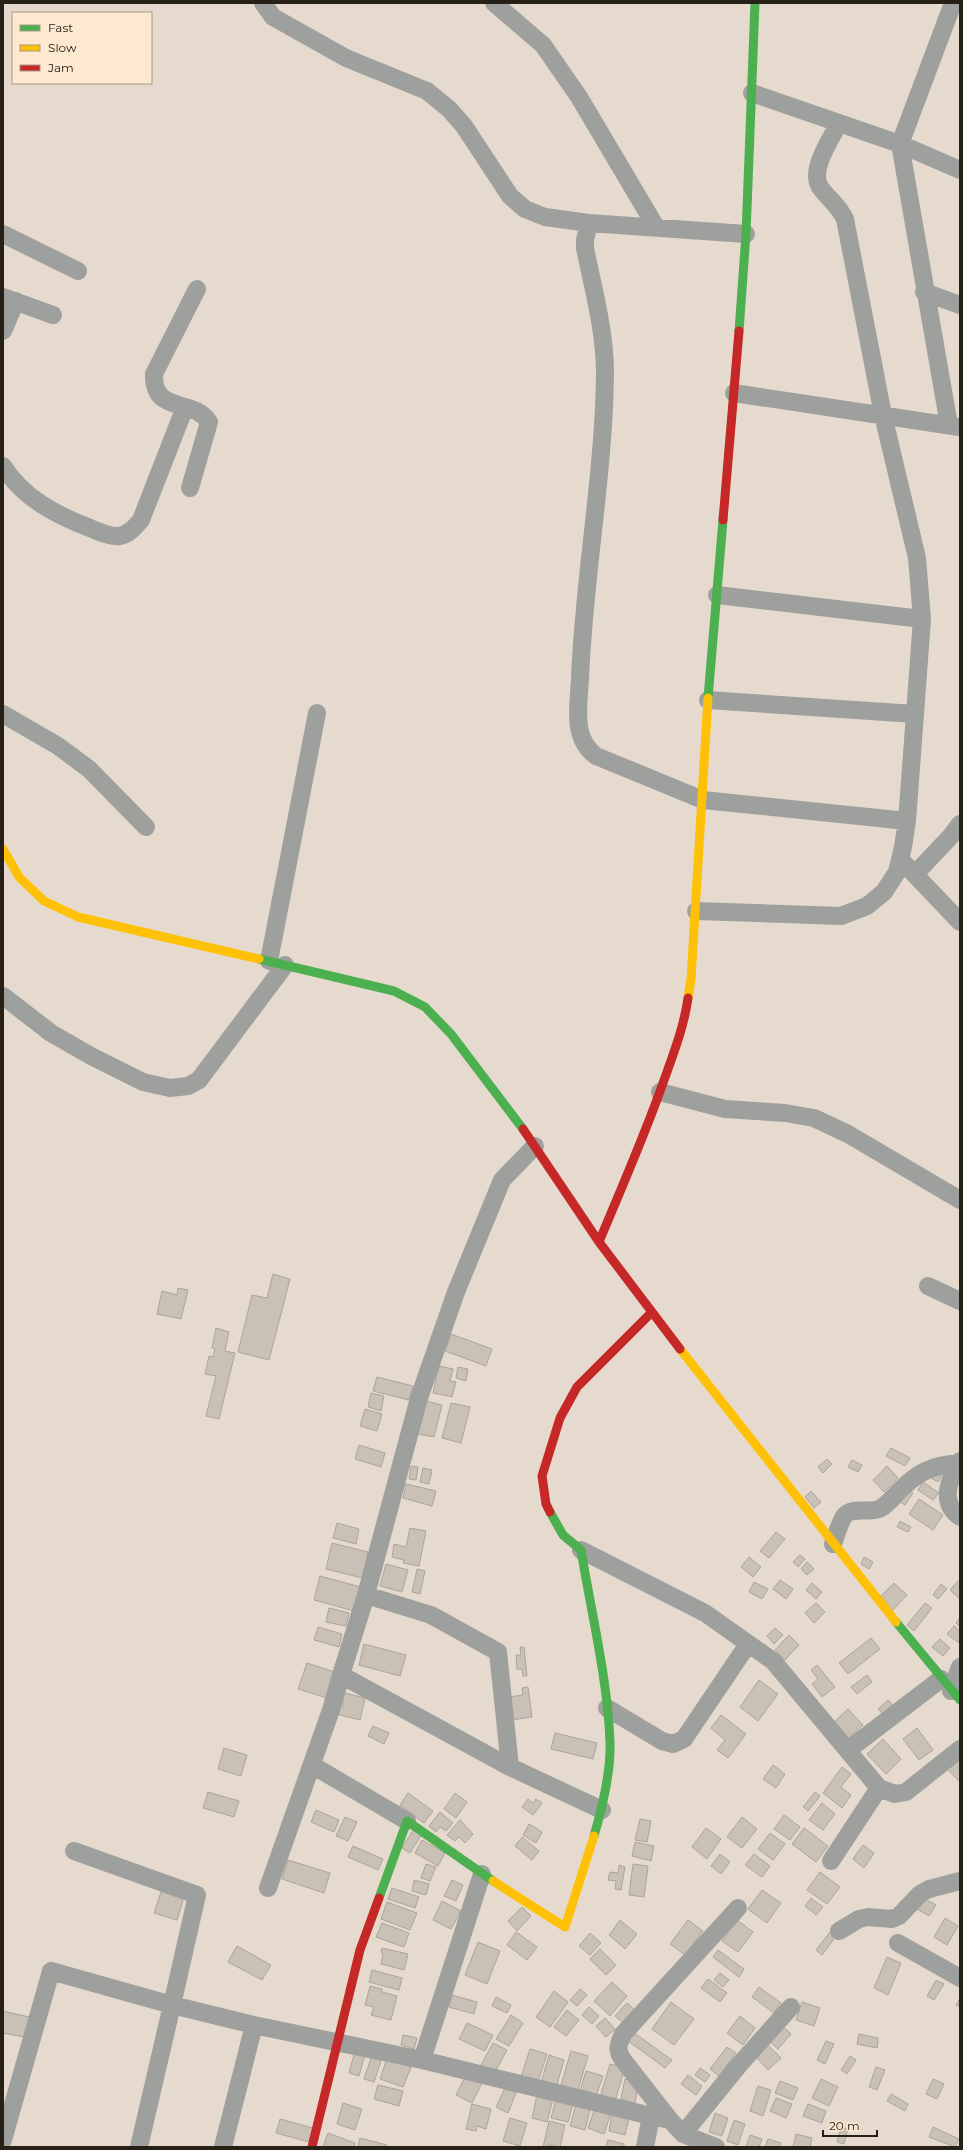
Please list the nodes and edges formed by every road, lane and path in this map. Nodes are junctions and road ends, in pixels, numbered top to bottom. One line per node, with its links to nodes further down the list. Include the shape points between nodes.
1 (263, 3): 9 (street, via 273,17 346,58 427,91 449,109 464,126 510,196 525,209 544,217)
2 (494, 3): 10 (street, via 543,45 579,97)
3 (755, 3): 5 (street)
4 (953, 3): 7 (street)
5 (752, 93): 6 (street); 12 (street)
6 (839, 123): 7 (street); 22 (street, via 817,168 816,177 820,187 839,206 844,219)
7 (900, 144): 8 (street); 15 (street)
8 (960, 170)
9 (589, 223): 10 (street); 32 (street, via 584,240 602,335 605,372 581,654 578,727 582,742 596,756)
10 (656, 227): 12 (street)
11 (3, 234): 13 (street)
12 (746, 234): 20 (street)
13 (78, 271)
14 (197, 289): 21 (street, via 154,374 157,393 165,400)
15 (924, 292): 17 (street); 23 (street)
16 (9, 299): 18 (street); 19 (street)
17 (960, 305)
18 (53, 315)
19 (3, 331)
20 (734, 393): 22 (street); 26 (street)
21 (185, 407): 24 (street, via 141,520 133,530 120,536 107,535 42,506 12,480); 25 (street, via 201,413 209,422)
22 (883, 415): 23 (street); 27 (street, via 918,558)
23 (954, 426)
24 (3, 466)
25 (190, 488)
26 (717, 594): 27 (street); 28 (street)
27 (922, 619): 31 (street)
28 (708, 700): 31 (street); 32 (street)
29 (317, 713): 41 (street)
30 (3, 714): 35 (street, via 58,746 89,769)
31 (915, 714): 33 (street)
32 (703, 800): 33 (street); 39 (street)
33 (907, 821): 37 (street)
34 (960, 824): 38 (street)
35 (146, 827)
36 (3, 849): 41 (street, via 19,878 44,901 78,917)
37 (900, 859): 38 (street); 39 (street, via 897,872 884,892 867,906 841,916)
38 (915, 874): 40 (street)
39 (696, 911): 43 (street, via 685,1018)
40 (960, 922)
41 (277, 963): 42 (street, via 199,1080 188,1086 170,1088 143,1082 51,1033); 44 (street, via 394,991 425,1007 451,1034)
42 (3, 996)
43 (660, 1092): 45 (street, via 725,1108 814,1118 848,1134); 46 (street)
44 (535, 1146): 46 (street); 54 (street, via 502,1180 456,1292 419,1398)
45 (960, 1200)
46 (599, 1242): 49 (street)
47 (928, 1286): 48 (street)
48 (960, 1301)
49 (651, 1314): 52 (street); 53 (street, via 577,1387 560,1418 548,1451 542,1476 546,1504 563,1535)
50 (959, 1462): 51 (street, via 950,1479 947,1493 954,1512); 52 (street, via 939,1464 922,1472 877,1510 853,1511 845,1515)
51 (960, 1516)
52 (833, 1544): 58 (street)
53 (581, 1550): 55 (street, via 704,1613); 59 (street)
54 (366, 1595): 57 (street); 63 (street, via 431,1614 498,1652)
55 (748, 1644): 59 (street, via 684,1739 673,1744 662,1741); 61 (street, via 773,1661)
56 (960, 1667): 58 (street)
57 (341, 1675): 62 (street); 63 (street)
58 (951, 1690): 61 (street)
59 (607, 1708): 65 (street, via 610,1744)
60 (960, 1748): 64 (street, via 906,1792 895,1794)
61 (848, 1750): 64 (street)
62 (312, 1765): 66 (street); 71 (street)
63 (510, 1766): 65 (street)
64 (879, 1788): 68 (street)
65 (602, 1810): 69 (street, via 565,1927)
66 (407, 1821): 69 (street); 79 (street, via 360,1950)
67 (74, 1851): 76 (street, via 197,1895)
68 (831, 1861)
69 (482, 1874): 80 (street)
70 (960, 1881): 73 (street, via 920,1894 899,1916 892,1919 859,1919)
71 (268, 1888)
72 (738, 1908): 82 (street, via 623,2034 618,2046 618,2054)
73 (839, 1931)
74 (898, 1943): 75 (street)
75 (960, 1978)
76 (172, 2005): 78 (street); 84 (street, via 51,1970); 85 (street)
77 (791, 2007): 83 (street)
78 (254, 2025): 79 (street); 86 (street)
79 (338, 2042): 80 (street); 87 (street)
80 (422, 2060): 81 (street)
81 (651, 2116): 82 (street); 88 (street)
82 (670, 2120): 83 (street)
83 (683, 2134): 89 (street)
84 (3, 2140)
85 (139, 2147)
86 (223, 2147)
87 (312, 2147)
88 (645, 2147)
89 (716, 2147)

